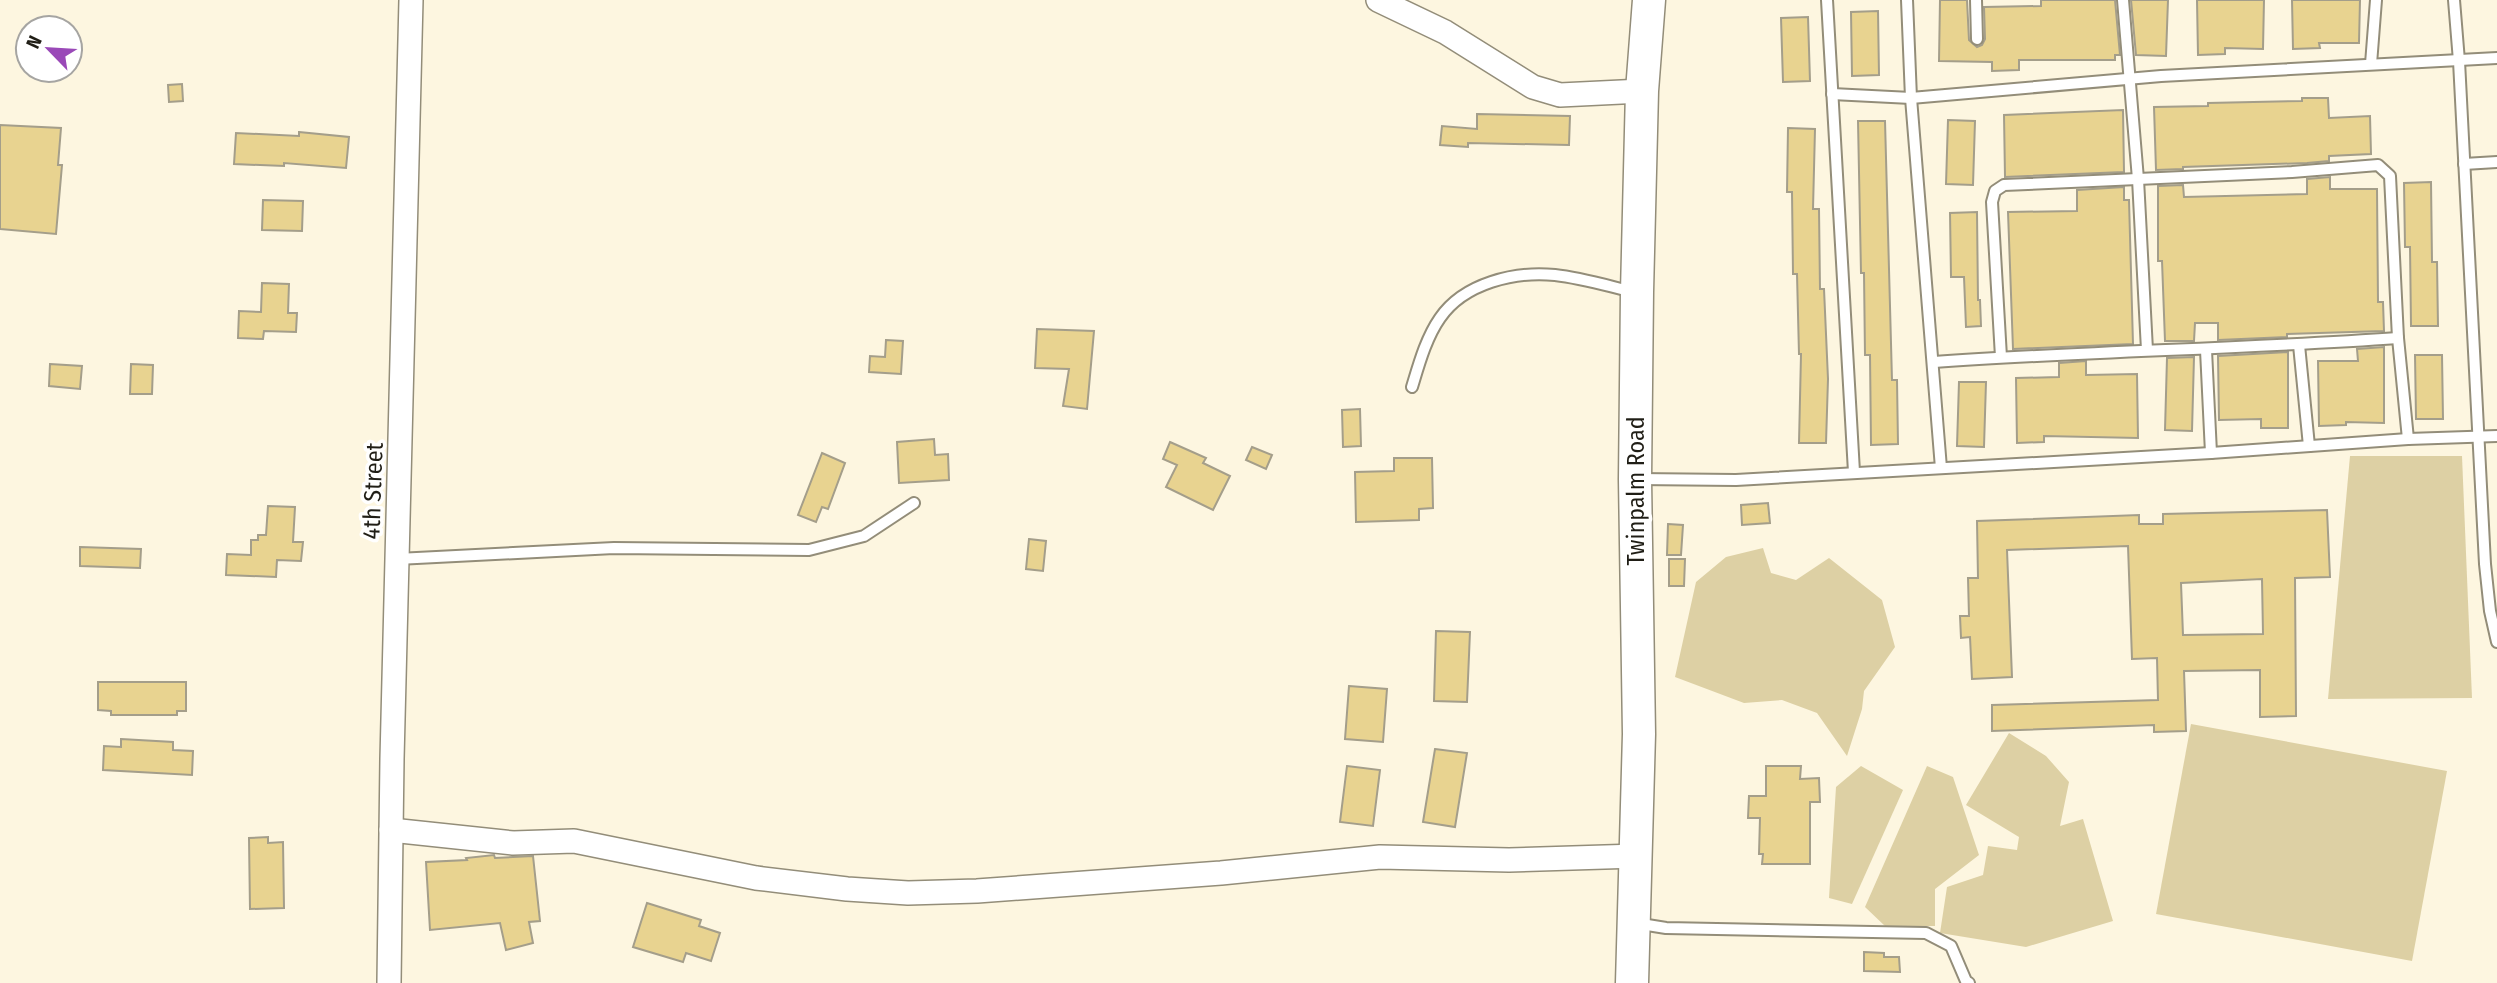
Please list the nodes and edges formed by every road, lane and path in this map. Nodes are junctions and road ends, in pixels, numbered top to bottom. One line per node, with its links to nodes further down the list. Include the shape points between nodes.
1 (411, 0): 38 (street, 4th Street)
2 (1378, 0): 15 (street, via 1445,32 1533,87 1560,95)
3 (1649, 0): 15 (main road, Twinpalm Road)
4 (1827, 0): 16 (lane)
5 (1907, 0): 17 (lane)
6 (1976, 0): 10 (lane)
7 (2123, 0): 14 (lane)
8 (2376, 0): 13 (lane)
9 (2454, 0): 12 (lane)
10 (1978, 39)
11 (2497, 58): 12 (lane)
12 (2459, 61): 13 (lane); 19 (lane)
13 (2371, 64): 14 (lane)
14 (2129, 79): 17 (lane); 20 (lane)
15 (1642, 91): 21 (main road, Twinpalm Road)
16 (1832, 94): 17 (lane); 35 (lane)
17 (1911, 98): 27 (lane)
18 (2497, 162): 19 (lane)
19 (2465, 164): 30 (lane)
20 (2138, 179): 22 (lane, via 2378,165 2385,169 2390,176); 24 (lane); 26 (lane, via 2004,185 1995,191)
21 (1637, 292): 28 (lane, via 1552,275 1501,278 1466,293 1440,317); 36 (main road, Twinpalm Road)
22 (2398, 338): 23 (lane); 31 (lane)
23 (2299, 345): 25 (lane); 32 (lane)
24 (2147, 350): 25 (lane); 26 (lane)
25 (2206, 350): 33 (lane)
26 (2001, 357): 27 (lane)
27 (1934, 362): 34 (lane)
28 (1412, 387)
29 (2497, 436): 30 (lane)
30 (2479, 437): 31 (lane); 39 (lane, via 2485,564)
31 (2408, 439): 32 (lane)
32 (2309, 446): 33 (lane)
33 (2211, 453): 34 (lane)
34 (1941, 468): 35 (lane)
35 (1854, 472): 36 (lane, via 1736,480)
36 (1635, 479): 41 (main road, Twinpalm Road)
37 (914, 503): 38 (lane, via 864,536 809,550 614,548)
38 (397, 559): 40 (street, 4th Street)
39 (2497, 642)
40 (391, 830): 41 (street, via 513,843 574,841 756,877 908,893 1221,873 1380,857 1509,860); 43 (street, 4th Street)
41 (1637, 856): 42 (main road, Twinpalm Road)
42 (1634, 923): 44 (main road, Twinpalm Road); 45 (lane, via 1666,928 1926,933 1951,946)
43 (388, 983)
44 (1632, 983)
45 (1969, 983)

